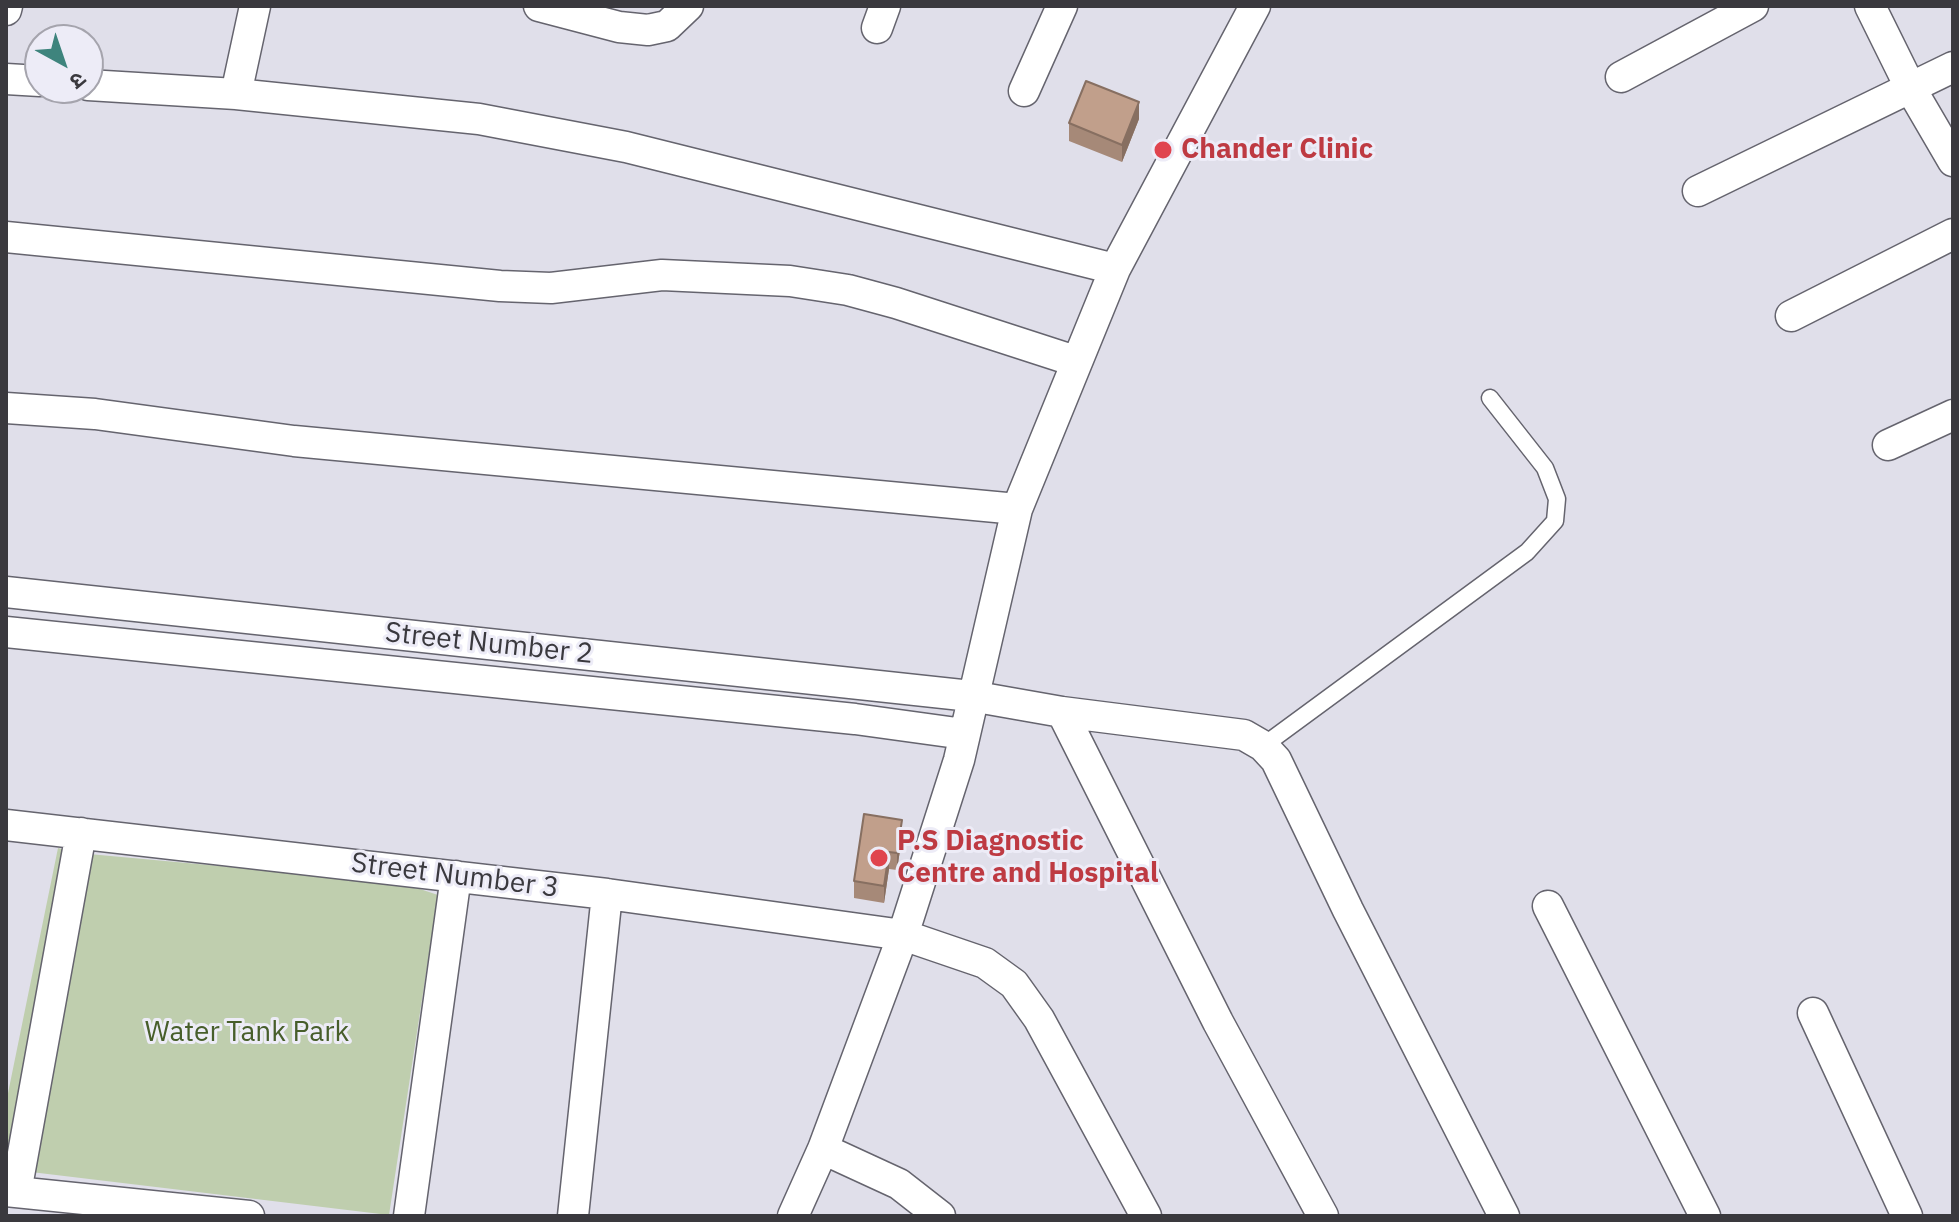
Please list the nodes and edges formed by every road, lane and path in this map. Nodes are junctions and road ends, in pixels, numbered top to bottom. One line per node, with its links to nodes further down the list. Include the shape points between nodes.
1 (255, 6): 13 (street)
2 (539, 6): 3 (street, via 648,30 667,26)
3 (688, 6)
4 (1062, 6): 12 (street)
5 (1255, 6): 18 (street)
6 (1753, 6): 9 (street)
7 (1870, 6): 11 (street)
8 (1953, 67): 11 (street)
9 (1621, 77)
10 (104, 86): 13 (street)
11 (1911, 89): 14 (street); 15 (street)
12 (1024, 91)
13 (236, 94): 18 (street, via 479,119 626,147)
14 (1953, 161)
15 (1698, 191)
16 (1953, 234): 19 (street)
17 (6, 237): 20 (street, via 500,286 551,288 662,275 790,281 896,303)
18 (1115, 269): 20 (street)
19 (1791, 316)
20 (1075, 361): 25 (street)
21 (1490, 398): 31 (lane, via 1545,468 1557,499 1555,521 1527,552)
22 (6, 408): 25 (street, via 95,414 294,441)
23 (1953, 415): 24 (street)
24 (1888, 445)
25 (1017, 509): 28 (street)
26 (6, 592): 28 (street, Street Number 2)
27 (6, 632): 30 (street)
28 (971, 696): 29 (street, Street Number 2); 30 (street)
29 (1062, 712): 31 (street, Street Number 2, via 1244,735); 47 (street, via 1218,1022)
30 (964, 734): 37 (street)
31 (1263, 746): 48 (street, via 1276,760)
32 (6, 825): 33 (street, Street Number 3)
33 (81, 833): 34 (street, Street Number 3); 40 (street)
34 (456, 876): 35 (street, Street Number 3); 42 (street)
35 (607, 894): 37 (street, Street Number 3); 43 (street)
36 (1548, 906): 49 (street)
37 (903, 935): 39 (street); 46 (street, Street Number 3, via 985,963 1014,984 1039,1019)
38 (1813, 1013): 50 (street)
39 (823, 1149): 44 (street); 45 (street, via 899,1184)
40 (11, 1192): 41 (street)
41 (249, 1216)
42 (409, 1216)
43 (573, 1216)
44 (793, 1216)
45 (940, 1216)
46 (1146, 1216)
47 (1323, 1216)
48 (1504, 1216)
49 (1705, 1216)
50 (1907, 1216)

